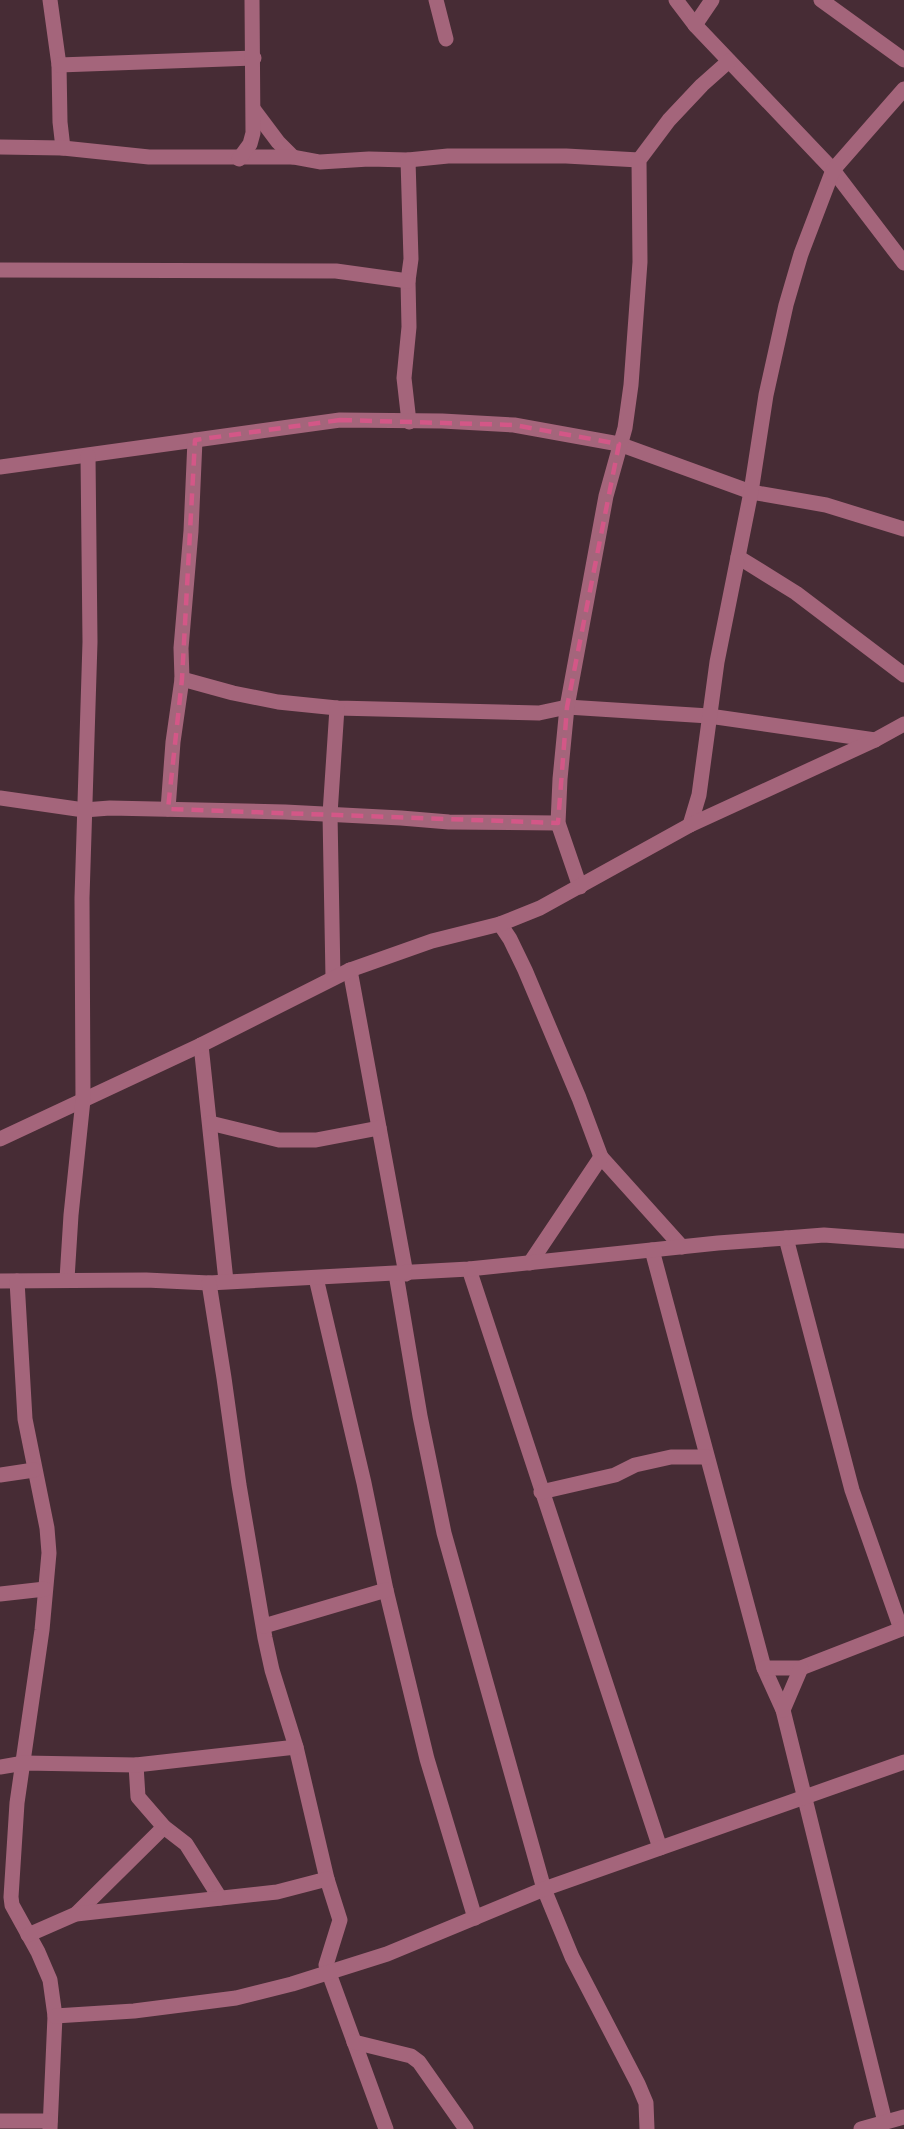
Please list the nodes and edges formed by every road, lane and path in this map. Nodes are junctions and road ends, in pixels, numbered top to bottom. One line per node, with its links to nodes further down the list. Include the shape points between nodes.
1 (50, 0): 12 (street)
2 (252, 0): 9 (street)
3 (436, 0): 8 (street)
4 (676, 0): 7 (street)
5 (712, 0): 7 (street)
6 (821, 0): 10 (street)
7 (695, 25): 11 (street)
8 (446, 39)
9 (254, 58): 12 (street); 14 (street)
10 (904, 60)
11 (729, 61): 20 (street, via 669,120); 21 (street)
12 (59, 65): 16 (street)
13 (904, 89): 21 (street)
14 (254, 110): 17 (street); 18 (street, via 250,144)
15 (0, 147): 16 (street)
16 (63, 148): 18 (street, via 149,157)
17 (293, 157): 18 (street); 19 (street, via 320,162)
18 (239, 159)
19 (408, 160): 20 (street, via 448,156); 24 (street)
20 (639, 160): 27 (street, via 640,262 631,386)
21 (834, 170): 22 (street); 30 (street, via 786,305 766,395)
22 (904, 263)
23 (0, 270): 24 (street, via 336,271)
24 (408, 281): 25 (street, via 404,378)
25 (409, 422): 26 (street, via 340,420); 27 (street, via 514,425)
26 (195, 440): 28 (street); 34 (street)
27 (619, 444): 30 (street); 35 (street)
28 (88, 456): 29 (street); 42 (street, via 90,642)
29 (0, 467)
30 (752, 492): 31 (street, via 826,506); 32 (street)
31 (904, 529)
32 (738, 557): 33 (street, via 796,592); 37 (street)
33 (904, 675)
34 (182, 679): 36 (street, via 278,702); 41 (street)
35 (567, 707): 36 (street, via 539,713); 37 (street); 44 (street)
36 (337, 708): 43 (street)
37 (709, 716): 39 (street); 45 (street, via 699,795)
38 (904, 724): 39 (street)
39 (875, 740): 45 (street)
40 (0, 798): 42 (street)
41 (168, 809): 42 (street); 43 (street)
42 (84, 810): 51 (street)
43 (330, 814): 44 (street, via 449,822); 49 (street)
44 (558, 823): 46 (street)
45 (690, 825): 46 (street)
46 (580, 886): 47 (street)
47 (500, 924): 48 (street, via 432,941); 55 (street, via 525,970)
48 (350, 970): 49 (street); 53 (street)
49 (333, 978): 50 (street)
50 (201, 1045): 51 (street); 52 (street)
51 (83, 1100): 54 (street); 64 (street)
52 (210, 1123): 53 (street, via 279,1140 316,1140); 67 (street)
53 (379, 1128): 62 (street)
54 (0, 1139)
55 (601, 1157): 58 (street); 60 (street)
56 (786, 1238): 57 (street, via 824,1235); 58 (street); 77 (street, via 852,1490)
57 (904, 1241)
58 (682, 1247): 59 (street)
59 (652, 1250): 60 (street); 69 (street)
60 (530, 1263): 61 (street)
61 (469, 1269): 62 (street); 72 (street)
62 (401, 1274): 63 (street); 90 (street, via 422,1427 444,1533)
63 (316, 1278): 67 (street); 74 (street)
64 (67, 1279): 66 (street); 68 (street)
65 (0, 1281): 66 (street)
66 (17, 1281): 70 (street, via 25,1419)
67 (226, 1281): 68 (street)
68 (209, 1284): 76 (street)
69 (707, 1457): 72 (street, via 670,1457); 78 (street)
70 (34, 1470): 71 (street); 73 (street, via 47,1528)
71 (0, 1475)
72 (541, 1492): 88 (street)
73 (45, 1589): 75 (street); 83 (street)
74 (386, 1590): 76 (street); 93 (street, via 427,1759)
75 (0, 1594)
76 (264, 1626): 81 (street, via 272,1670)
77 (902, 1629): 79 (street)
78 (764, 1668): 79 (street); 80 (street)
79 (801, 1668): 80 (street)
80 (783, 1710): 86 (street)
81 (296, 1748): 84 (street); 89 (street)
82 (904, 1762): 86 (street)
83 (24, 1763): 84 (street); 85 (street); 94 (street, via 17,1803 11,1897)
84 (136, 1765): 87 (street, via 138,1797)
85 (0, 1767)
86 (805, 1796): 88 (street); 100 (street)
87 (164, 1827): 91 (street, via 190,1850); 92 (street)
88 (660, 1848): 90 (street)
89 (327, 1879): 91 (street, via 277,1892); 95 (street, via 340,1920 326,1965)
90 (544, 1889): 93 (street); 104 (street, via 572,1957 638,2084 646,2103)
91 (220, 1898): 92 (street)
92 (76, 1914): 94 (street)
93 (475, 1918): 95 (street, via 387,1954)
94 (28, 1935): 96 (street, via 50,1980)
95 (329, 1972): 96 (street, via 236,1998 134,2012); 97 (street)
96 (55, 2016): 101 (street)
97 (354, 2042): 102 (street); 103 (street, via 411,2056 419,2062)
98 (904, 2117): 100 (street)
99 (0, 2121): 101 (street)
100 (885, 2122): 105 (street)
101 (50, 2125)
102 (386, 2129)
103 (466, 2129)
104 (647, 2129)
105 (861, 2129)

